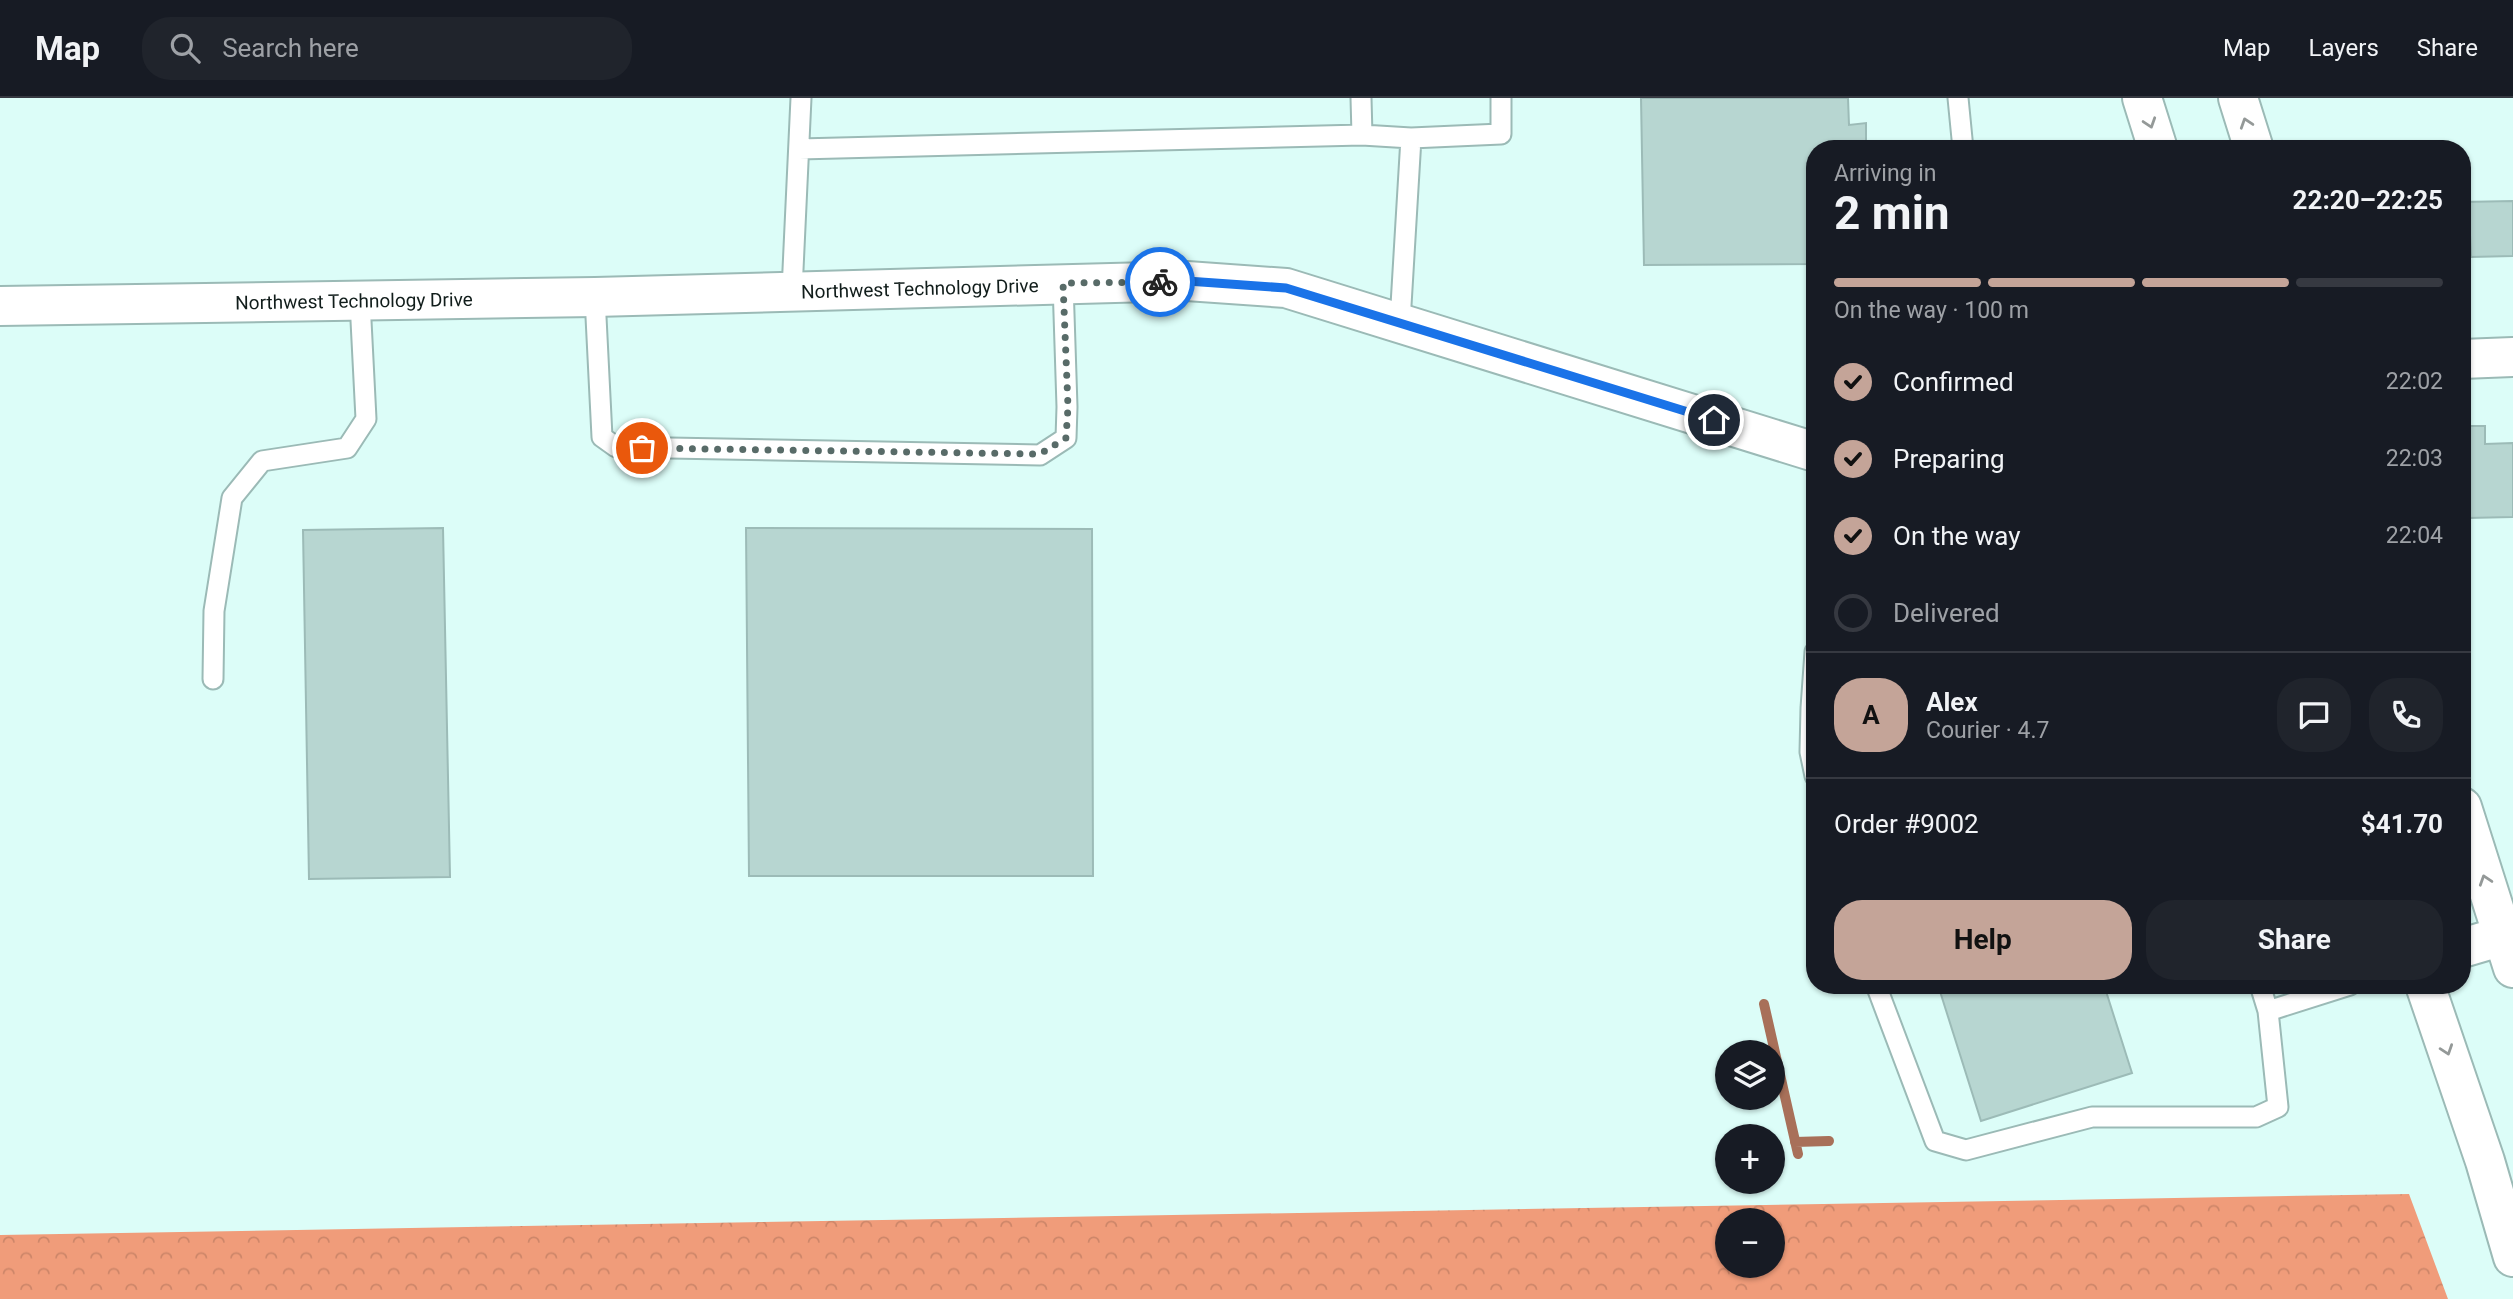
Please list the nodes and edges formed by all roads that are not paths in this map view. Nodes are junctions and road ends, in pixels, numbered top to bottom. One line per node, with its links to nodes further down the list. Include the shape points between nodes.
1 (801, 98): 12 (lane)
2 (1361, 98): 7 (lane)
3 (1501, 98): 8 (lane, via 1501,134)
4 (1958, 98): 9 (lane)
5 (2142, 98): 10 (street, one-way to 10)
6 (2238, 98): 11 (street, one-way to 6)
7 (1362, 135): 8 (lane); 12 (lane)
8 (1411, 138): 18 (lane)
9 (1961, 140)
10 (2155, 140)
11 (2251, 140)
12 (799, 149): 14 (lane)
13 (1063, 283): 14 (street, Northwest Technology Drive); 15 (lane, via 1066,438 1040,454 616,447 602,437); 18 (street, Northwest Technology Drive, via 1187,281 1286,288)
14 (792, 291): 15 (street, Northwest Technology Drive)
15 (595, 297): 16 (street, Northwest Technology Drive)
16 (360, 301): 17 (street, Northwest Technology Drive); 22 (lane, via 366,419 347,448 262,461 232,498 214,611)
17 (0, 306)
18 (1401, 322): 21 (street, Northwest Technology Drive)
19 (2513, 357): 20 (street)
20 (2471, 359)
21 (1806, 449)
22 (213, 679)
23 (2471, 833): 24 (street, one-way to 23)
24 (2510, 945): 25 (street)
25 (2471, 947)
26 (1879, 994): 30 (lane, via 1936,1142 1966,1150 2092,1117 2256,1116 2278,1107)
27 (2263, 994): 30 (lane)
28 (2322, 994): 30 (lane)
29 (2428, 994): 31 (street, one-way to 31)
30 (2268, 1011)
31 (2513, 1257)

